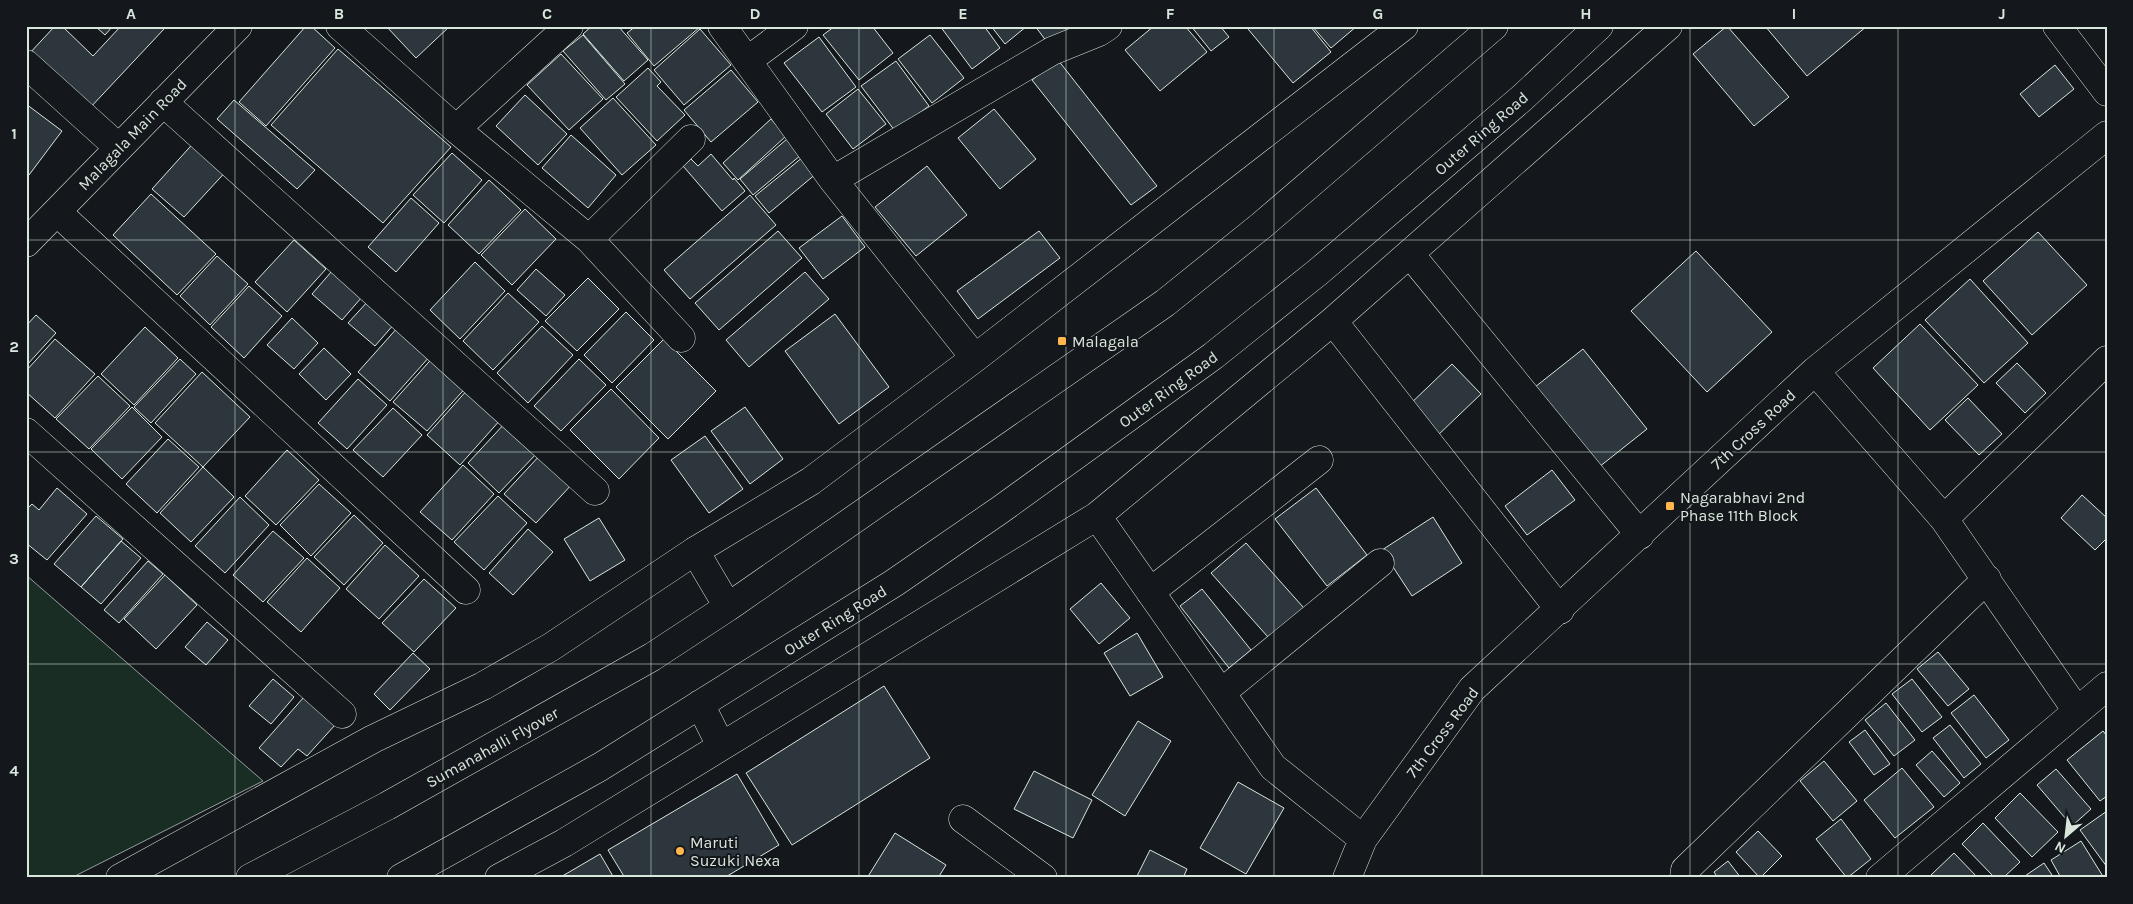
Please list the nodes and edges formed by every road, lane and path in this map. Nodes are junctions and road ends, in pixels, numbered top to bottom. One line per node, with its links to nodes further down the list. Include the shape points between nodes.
1 (340, 26): 16 (main road)
2 (569, 26): 16 (main road)
3 (722, 26): 12 (main road)
4 (794, 26): 12 (main road)
5 (1108, 26): 20 (main road, via 1052,51)
6 (1404, 26): 27 (main road)
7 (1494, 26): 41 (main road, via 1262,225 1165,303)
8 (1599, 26): 45 (main road, Outer Ring Road, via 1492,124 1318,272 1213,356 915,568)
9 (1668, 26): 24 (main road)
10 (2057, 26): 14 (main road)
11 (225, 31): 15 (main road, Malagala Main Road)
12 (747, 60): 20 (main road)
13 (26, 64): 19 (main road)
14 (2107, 92)
15 (163, 102): 19 (main road, Malagala Main Road); 32 (main road)
16 (456, 129): 22 (main road)
17 (2107, 135): 29 (main road, 7th Cross Road)
18 (691, 139): 22 (main road)
19 (118, 147): 21 (main road, Malagala Main Road)
20 (833, 180): 27 (main road)
21 (57, 212): 23 (main road, Malagala Main Road); 39 (main road)
22 (589, 239): 26 (main road)
23 (26, 243)
24 (1410, 254): 25 (main road); 35 (main road)
25 (1333, 321): 33 (main road); 42 (main road)
26 (681, 338)
27 (975, 358): 36 (main road, via 811,481)
28 (2107, 360): 34 (main road)
29 (1815, 371): 34 (main road); 35 (main road, 7th Cross Road)
30 (26, 432): 47 (main road)
31 (1319, 460): 40 (main road)
32 (595, 491)
33 (1097, 516): 40 (main road); 48 (main road)
34 (1944, 519): 38 (main road)
35 (1640, 535): 42 (main road, 7th Cross Road)
36 (695, 551): 41 (main road); 51 (main road, via 551,647 483,686 373,739)
37 (1380, 563): 44 (main road)
38 (1987, 579): 46 (main road); 57 (main road, via 1685,870)
39 (466, 590)
40 (1150, 592): 44 (main road)
41 (728, 607): 52 (main road, Sumanahalli Flyover, via 652,657 387,806)
42 (1560, 610): 50 (main road, 7th Cross Road, via 1472,689)
43 (2107, 686): 46 (main road)
44 (1221, 693): 50 (main road, via 1273,767)
45 (700, 704): 48 (main road); 53 (main road, via 600,767)
46 (2077, 710): 58 (main road)
47 (342, 714)
48 (721, 746): 54 (main road, via 564,843)
49 (963, 818): 55 (main road)
50 (1363, 839): 56 (main road, 7th Cross Road)
51 (120, 878)
52 (250, 878)
53 (401, 878)
54 (499, 878)
55 (1043, 878)
56 (1347, 878)
57 (1684, 878)
58 (1880, 878)

